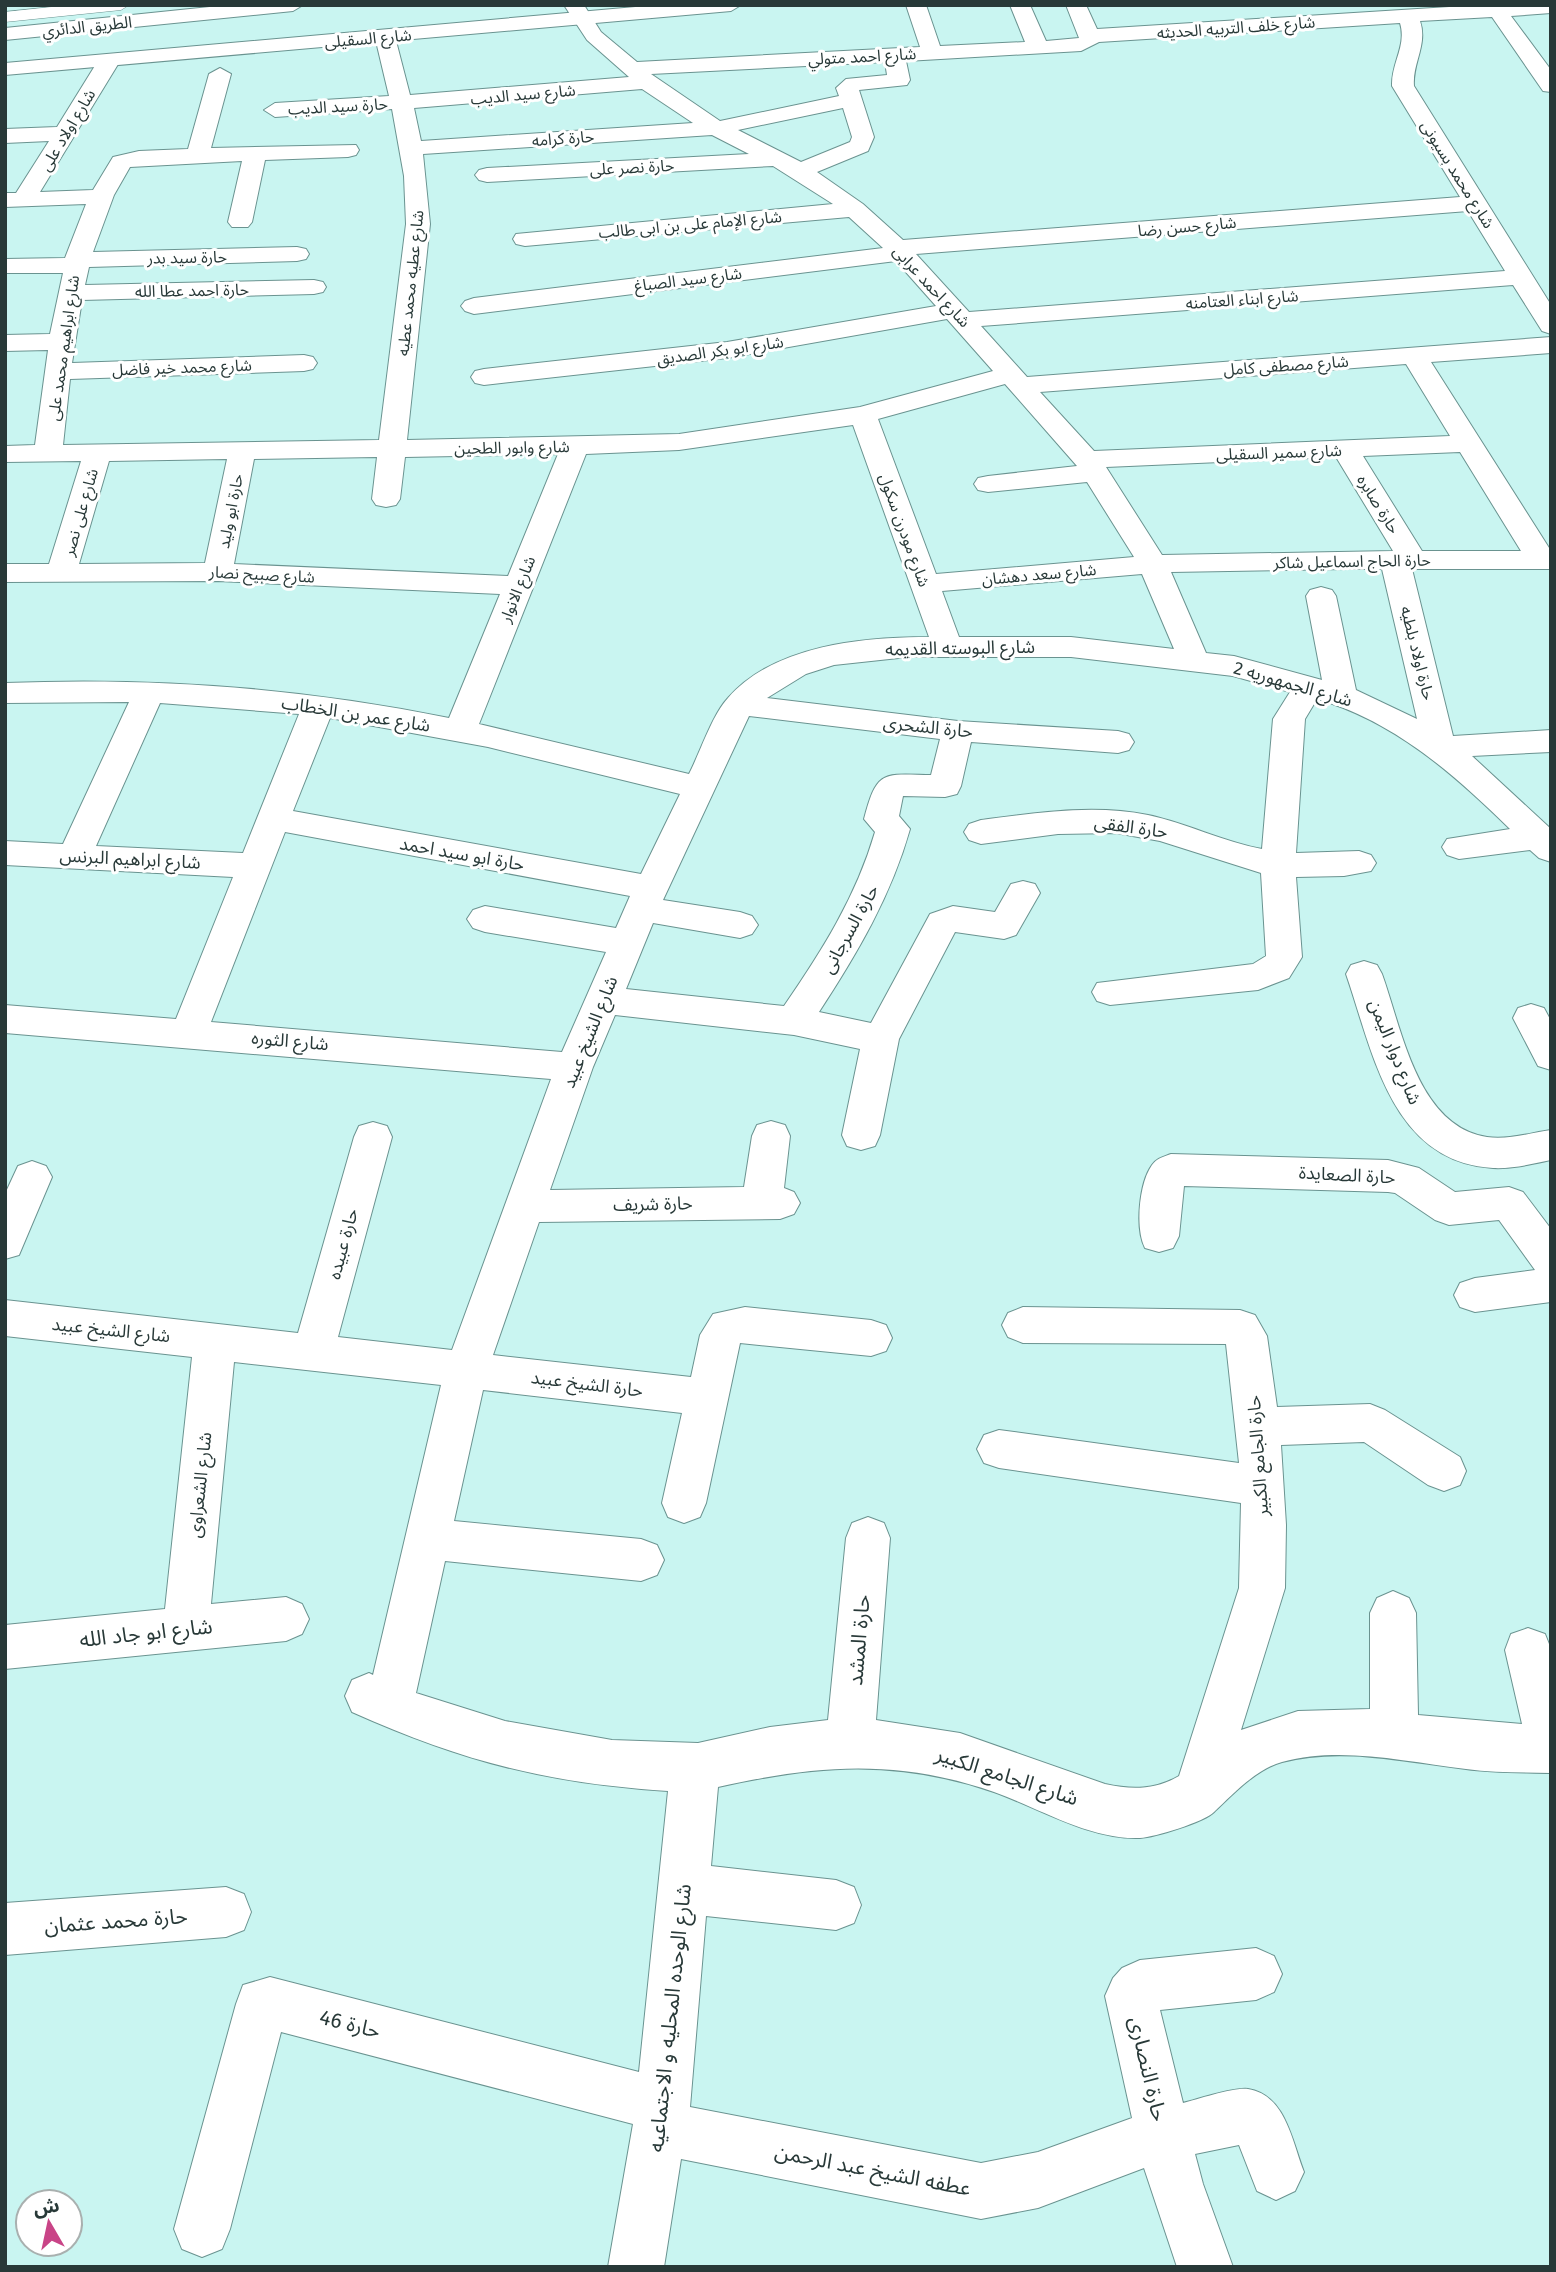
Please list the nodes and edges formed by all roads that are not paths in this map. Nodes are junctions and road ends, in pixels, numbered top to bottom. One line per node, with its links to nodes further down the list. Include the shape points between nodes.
1 (121, 5): 13 (lane)
2 (293, 5): 14 (main road, الطريق الدائري)
3 (732, 5): 10 (main road, شارع السقيلى)
4 (916, 5): 18 (main road)
5 (1020, 5): 17 (main road)
6 (1076, 5): 15 (main road)
7 (1551, 7): 9 (main road, شارع خلف التربيه الحديثه)
8 (1434, 10): 9 (main road, شارع خلف التربيه الحديثه); 12 (main road, شارع خلف التربيه الحديثه)
9 (1497, 10): 24 (main road)
10 (577, 13): 16 (main road, شارع السقيلى); 23 (main road, شارع احمد عرابى)
11 (1315, 13): 12 (main road, شارع خلف التربيه الحديثه); 15 (main road, شارع خلف التربيه الحديثه)
12 (1408, 16): 40 (main road, شارع محمد بسيونى, via 1414,45 1403,71 1403,86)
13 (5, 17)
14 (5, 34)
15 (1090, 36): 17 (main road, شارع احمد متولي, via 1081,45)
16 (385, 37): 20 (main road, شارع السقيلى); 26 (main road, شارع عطيه محمد عطيه)
17 (1038, 47): 18 (main road, شارع احمد متولي)
18 (932, 53): 19 (main road, شارع احمد متولي)
19 (894, 55): 23 (main road, شارع احمد متولي); 25 (main road, via 900,79 850,86)
20 (109, 61): 21 (main road, شارع السقيلى); 29 (main road, شارع اولاد على)
21 (5, 69)
22 (220, 74): 34 (main road)
23 (638, 75): 26 (main road, شارع سيد الديب); 28 (main road, شارع احمد عرابى)
24 (1551, 86)
25 (851, 100): 28 (main road, حارة كرامه); 36 (main road, via 863,137 860,146)
26 (401, 103): 27 (main road, حارة سيد الديب); 31 (main road, شارع عطيه محمد عطيه)
27 (275, 110)
28 (716, 128): 31 (main road, حارة كرامه); 35 (main road, شارع احمد عرابى)
29 (65, 133): 30 (main road); 39 (main road, شارع اولاد على)
30 (5, 136)
31 (411, 148): 65 (main road, شارع عطيه محمد عطيه, via 418,224)
32 (348, 150): 33 (main road)
33 (255, 153): 34 (main road); 42 (main road)
34 (198, 156): 38 (main road, شارع ابراهيم محمد على, via 124,160)
35 (776, 159): 36 (main road, شارع احمد عرابى); 37 (main road, حارة نصر على)
36 (800, 172): 41 (main road, شارع احمد عرابى)
37 (487, 175)
38 (100, 197): 39 (main road); 46 (main road, شارع ابراهيم محمد على)
39 (15, 199)
40 (1475, 203): 44 (main road, شارع حسن رضا); 48 (main road, شارع محمد بسيونى)
41 (855, 209): 43 (main road, شارع الإمام على بن ابى طالب); 44 (main road, شارع احمد عرابى)
42 (240, 222)
43 (525, 239)
44 (900, 251): 51 (main road, شارع سيد الصباغ); 52 (main road, شارع احمد عرابى)
45 (297, 254): 46 (main road, حارة سيد بدر)
46 (75, 262): 47 (main road, حارة سيد بدر); 50 (main road, شارع ابراهيم محمد على)
47 (5, 266)
48 (1521, 278): 52 (main road, شارع ابناء العتامنه); 53 (main road, شارع محمد بسيونى)
49 (314, 287): 50 (main road, حارة احمد عطا الله)
50 (69, 293): 54 (main road, شارع ابراهيم محمد على)
51 (474, 306)
52 (959, 315): 60 (main road, شارع ابو بكر الصديق, via 727,350); 61 (main road, شارع احمد عرابى)
53 (1551, 326)
54 (64, 342): 55 (main road); 59 (main road, شارع ابراهيم محمد على)
55 (5, 343)
56 (1551, 345): 57 (main road, شارع مصطفى كامل)
57 (1414, 355): 61 (main road, شارع مصطفى كامل); 63 (main road)
58 (304, 363): 59 (main road, شارع محمد خير فاضل)
59 (59, 371): 70 (main road, شارع ابراهيم محمد على)
60 (484, 377)
61 (1016, 379): 62 (main road, شارع وابور الطحين); 71 (main road, شارع احمد عرابى)
62 (863, 415): 64 (main road, شارع وابور الطحين, via 717,438); 80 (main road, شارع مودرن سكول)
63 (1472, 443): 66 (main road, شارع سمير السقيلى); 75 (main road)
64 (575, 446): 65 (main road, شارع وابور الطحين); 81 (main road, شارع الانوار)
65 (391, 449): 67 (main road, شارع وابور الطحين); 73 (main road, شارع عطيه محمد عطيه)
66 (1345, 449): 71 (main road, شارع سمير السقيلى); 74 (main road, حارة صابره)
67 (242, 451): 68 (main road, شارع وابور الطحين); 78 (main road, حارة ابو وليد)
68 (97, 453): 70 (main road, شارع وابور الطحين); 77 (main road, شارع على نصر)
69 (5, 454): 70 (main road, شارع وابور الطحين)
70 (48, 454)
71 (1091, 467): 72 (main road, شارع سمير السقيلى); 76 (main road, شارع احمد عرابى)
72 (988, 484)
73 (386, 499)
74 (1404, 560): 75 (main road, حارة الحاج اسماعيل شاكر); 76 (main road, حارة الحاج اسماعيل شاكر); 94 (main road, حارة اولاد بلطيه)
75 (1546, 560)
76 (1153, 564): 80 (main road, شارع سعد دهشان); 84 (main road, شارع احمد عرابى)
77 (62, 571): 78 (main road, شارع صبيح نصار); 79 (main road, شارع صبيح نصار)
78 (218, 572): 81 (main road, شارع صبيح نصار)
79 (5, 573)
80 (925, 584): 83 (main road, شارع مودرن سكول)
81 (518, 586): 90 (main road, شارع الانوار)
82 (1321, 596): 85 (main road)
83 (947, 646): 84 (main road, شارع البوسته القديمه, via 1071,648); 88 (main road, شارع البوسته القديمه, via 832,656 795,667 765,683)
84 (1194, 660): 85 (main road, شارع الجمهوريه 2, via 1247,668)
85 (1326, 691): 94 (main road, شارع الجمهوريه 2, via 1387,716); 102 (main road, via 1289,719)
86 (149, 692): 87 (main road, شارع عمر بن الخطاب); 89 (main road, شارع عمر بن الخطاب); 101 (main road)
87 (5, 693)
88 (739, 705): 91 (main road, حارة الشحرى); 95 (main road, شارع الشيخ عبيد)
89 (318, 707): 90 (main road, شارع عمر بن الخطاب); 96 (main road)
90 (460, 731): 95 (main road, شارع عمر بن الخطاب)
91 (958, 731): 93 (main road, حارة الشحرى); 114 (main road, حارة السرجانى, via 945,786 896,785 888,790 881,819 893,831 882,869 858,919)
92 (1551, 741): 94 (main road)
93 (1118, 742)
94 (1440, 747): 98 (main road, شارع الجمهوريه 2)
95 (700, 788): 106 (main road, شارع الشيخ عبيد)
96 (274, 819): 104 (main road); 106 (main road, حارة ابو سيد احمد)
97 (981, 832): 102 (main road, حارة الفقى, via 1065,821 1136,824)
98 (1545, 844): 99 (main road)
99 (1459, 847)
100 (5, 853): 101 (main road, شارع ابراهيم البرنس)
101 (74, 856): 104 (main road, شارع ابراهيم البرنس)
102 (1278, 863): 103 (main road, حارة الفقى); 110 (main road, via 1284,957 1276,969 1258,977)
103 (1359, 863)
104 (255, 866): 115 (main road)
105 (1023, 893): 116 (main road, via 1004,926 953,919 942,923)
106 (640, 913): 107 (main road); 108 (main road); 111 (main road, شارع الشيخ عبيد)
107 (485, 919)
108 (740, 925)
109 (1364, 974): 122 (main road, شارع دوار اليمن, via 1410,1095 1421,1116 1439,1134 1489,1152)
110 (1110, 992)
111 (603, 1000): 114 (main road); 118 (main road, شارع الشيخ عبيد)
112 (1531, 1018): 117 (main road)
113 (5, 1019): 115 (main road, شارع الثوره)
114 (794, 1021): 116 (main road)
115 (189, 1032): 118 (main road, شارع الثوره)
116 (881, 1040): 119 (main road)
117 (1551, 1056)
118 (574, 1067): 124 (main road, شارع الشيخ عبيد)
119 (861, 1135)
120 (771, 1136): 124 (main road, حارة شريف, via 771,1203)
121 (373, 1137): 134 (main road, حارة عبيده)
122 (1551, 1144)
123 (32, 1177): 126 (main road)
124 (525, 1206): 135 (main road, شارع الشيخ عبيد)
125 (1159, 1236): 127 (main road, حارة الصعايدة, via 1165,1177 1171,1170 1388,1176 1405,1179 1449,1209 1510,1203)
126 (5, 1243)
127 (1551, 1260)
128 (1551, 1285): 129 (main road)
129 (1475, 1295)
130 (5, 1318): 133 (main road, شارع الشيخ عبيد)
131 (1023, 1325): 137 (main road, حارة الجامع الكبير, via 1240,1328 1246,1336)
132 (870, 1338): 136 (main road, via 729,1326 721,1335)
133 (215, 1341): 134 (main road, شارع الشيخ عبيد); 147 (main road, شارع الشعراوى)
134 (313, 1352): 135 (main road, شارع الشيخ عبيد)
135 (466, 1370): 136 (main road, حارة الشيخ عبيد); 143 (main road, شارع الشيخ عبيد)
136 (708, 1397): 141 (main road)
137 (1258, 1427): 139 (main road, via 1370,1423); 140 (main road, حارة الجامع الكبير)
138 (999, 1449): 140 (main road)
139 (1444, 1471)
140 (1261, 1486): 155 (main road, حارة الجامع الكبير, via 1262,1588)
141 (684, 1503)
142 (868, 1538): 152 (main road, حارة المشد)
143 (429, 1539): 144 (main road); 150 (main road, شارع الشيخ عبيد)
144 (641, 1560)
145 (1394, 1613): 151 (main road)
146 (286, 1619): 147 (main road, شارع ابو جاد الله)
147 (186, 1629): 148 (main road, شارع ابو جاد الله)
148 (5, 1647)
149 (1528, 1650): 153 (main road)
150 (380, 1701): 154 (main road, شارع الجامع الكبير, via 460,1733 536,1753 615,1765)
151 (1394, 1737): 153 (main road, شارع الجامع الكبير, via 1473,1746); 155 (main road, شارع الجامع الكبير, via 1307,1733 1273,1741 1242,1758)
152 (850, 1742): 154 (main road, شارع الجامع الكبير, via 772,1751); 155 (main road, شارع الجامع الكبير, via 962,1756 1109,1810 1141,1813 1170,1809)
153 (1551, 1746)
154 (695, 1767): 156 (main road, شارع الوحده المحليه و الاجتماعيه)
155 (1197, 1795)
156 (684, 1888): 157 (main road); 161 (main road, شارع الوحده المحليه و الاجتماعيه)
157 (836, 1905)
158 (226, 1912): 159 (main road, حارة محمد عثمان)
159 (5, 1929)
160 (1256, 1974): 162 (main road, حارة النصارى, via 1140,1986 1131,1996)
161 (661, 2116): 162 (main road, عطفه الشيخ عبد الرحمن, via 981,2191 1038,2180); 164 (main road, حارة 46, via 262,2004); 165 (main road, شارع الوحده المحليه و الاجتماعيه)
162 (1163, 2134): 163 (main road, عطفه الشيخ عبد الرحمن, via 1250,2117 1258,2123); 166 (main road, حارة النصارى, via 1175,2184)
163 (1276, 2172)
164 (202, 2229)
165 (636, 2267)
166 (1205, 2267)

